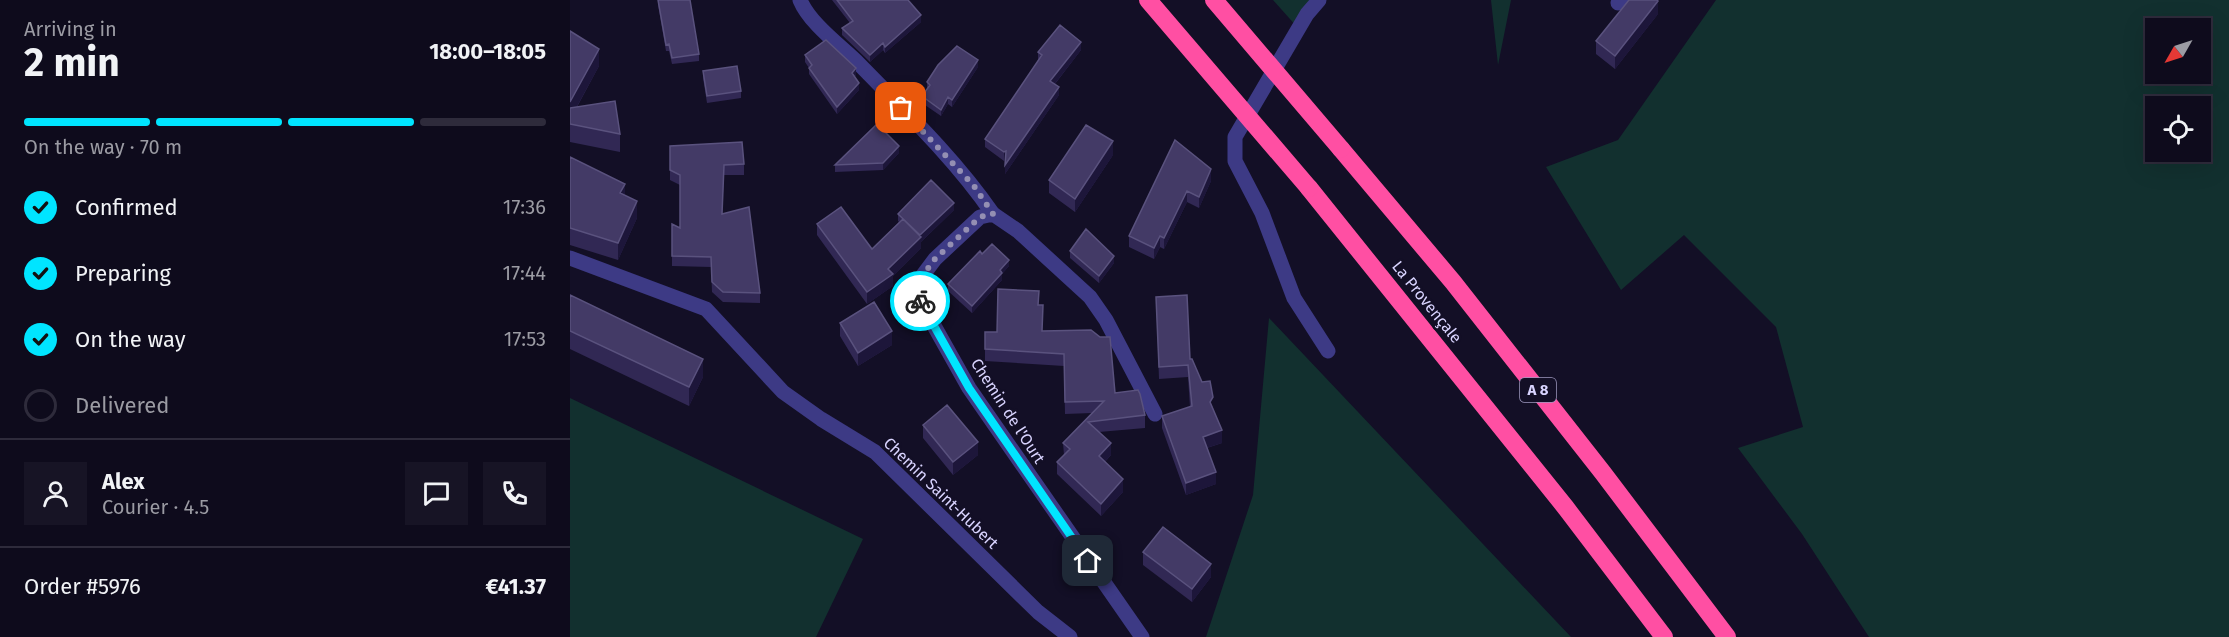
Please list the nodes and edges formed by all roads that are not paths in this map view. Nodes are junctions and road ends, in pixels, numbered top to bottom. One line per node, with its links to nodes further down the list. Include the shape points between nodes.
1 (800, 0): 5 (street, via 823,30 974,186)
2 (1148, 0): 11 (highway, La Provençale, bridge, via 1309,188 1552,489)
3 (1214, 0): 12 (highway, La Provençale / A 8, bridge, via 1459,290)
4 (1319, 0): 7 (street, via 1235,137 1235,161 1262,213 1294,298)
5 (993, 214): 8 (street, via 1018,231 1090,297); 10 (street, Chemin de l'Ourt, via 980,217 935,259 920,279 919,299 969,388)
6 (570, 258): 9 (street, Chemin Saint-Hubert, via 706,309 783,392 875,452 1038,612)
7 (1328, 351)
8 (1155, 414)
9 (1070, 637)
10 (1142, 637)
11 (1664, 637)
12 (1727, 637)

